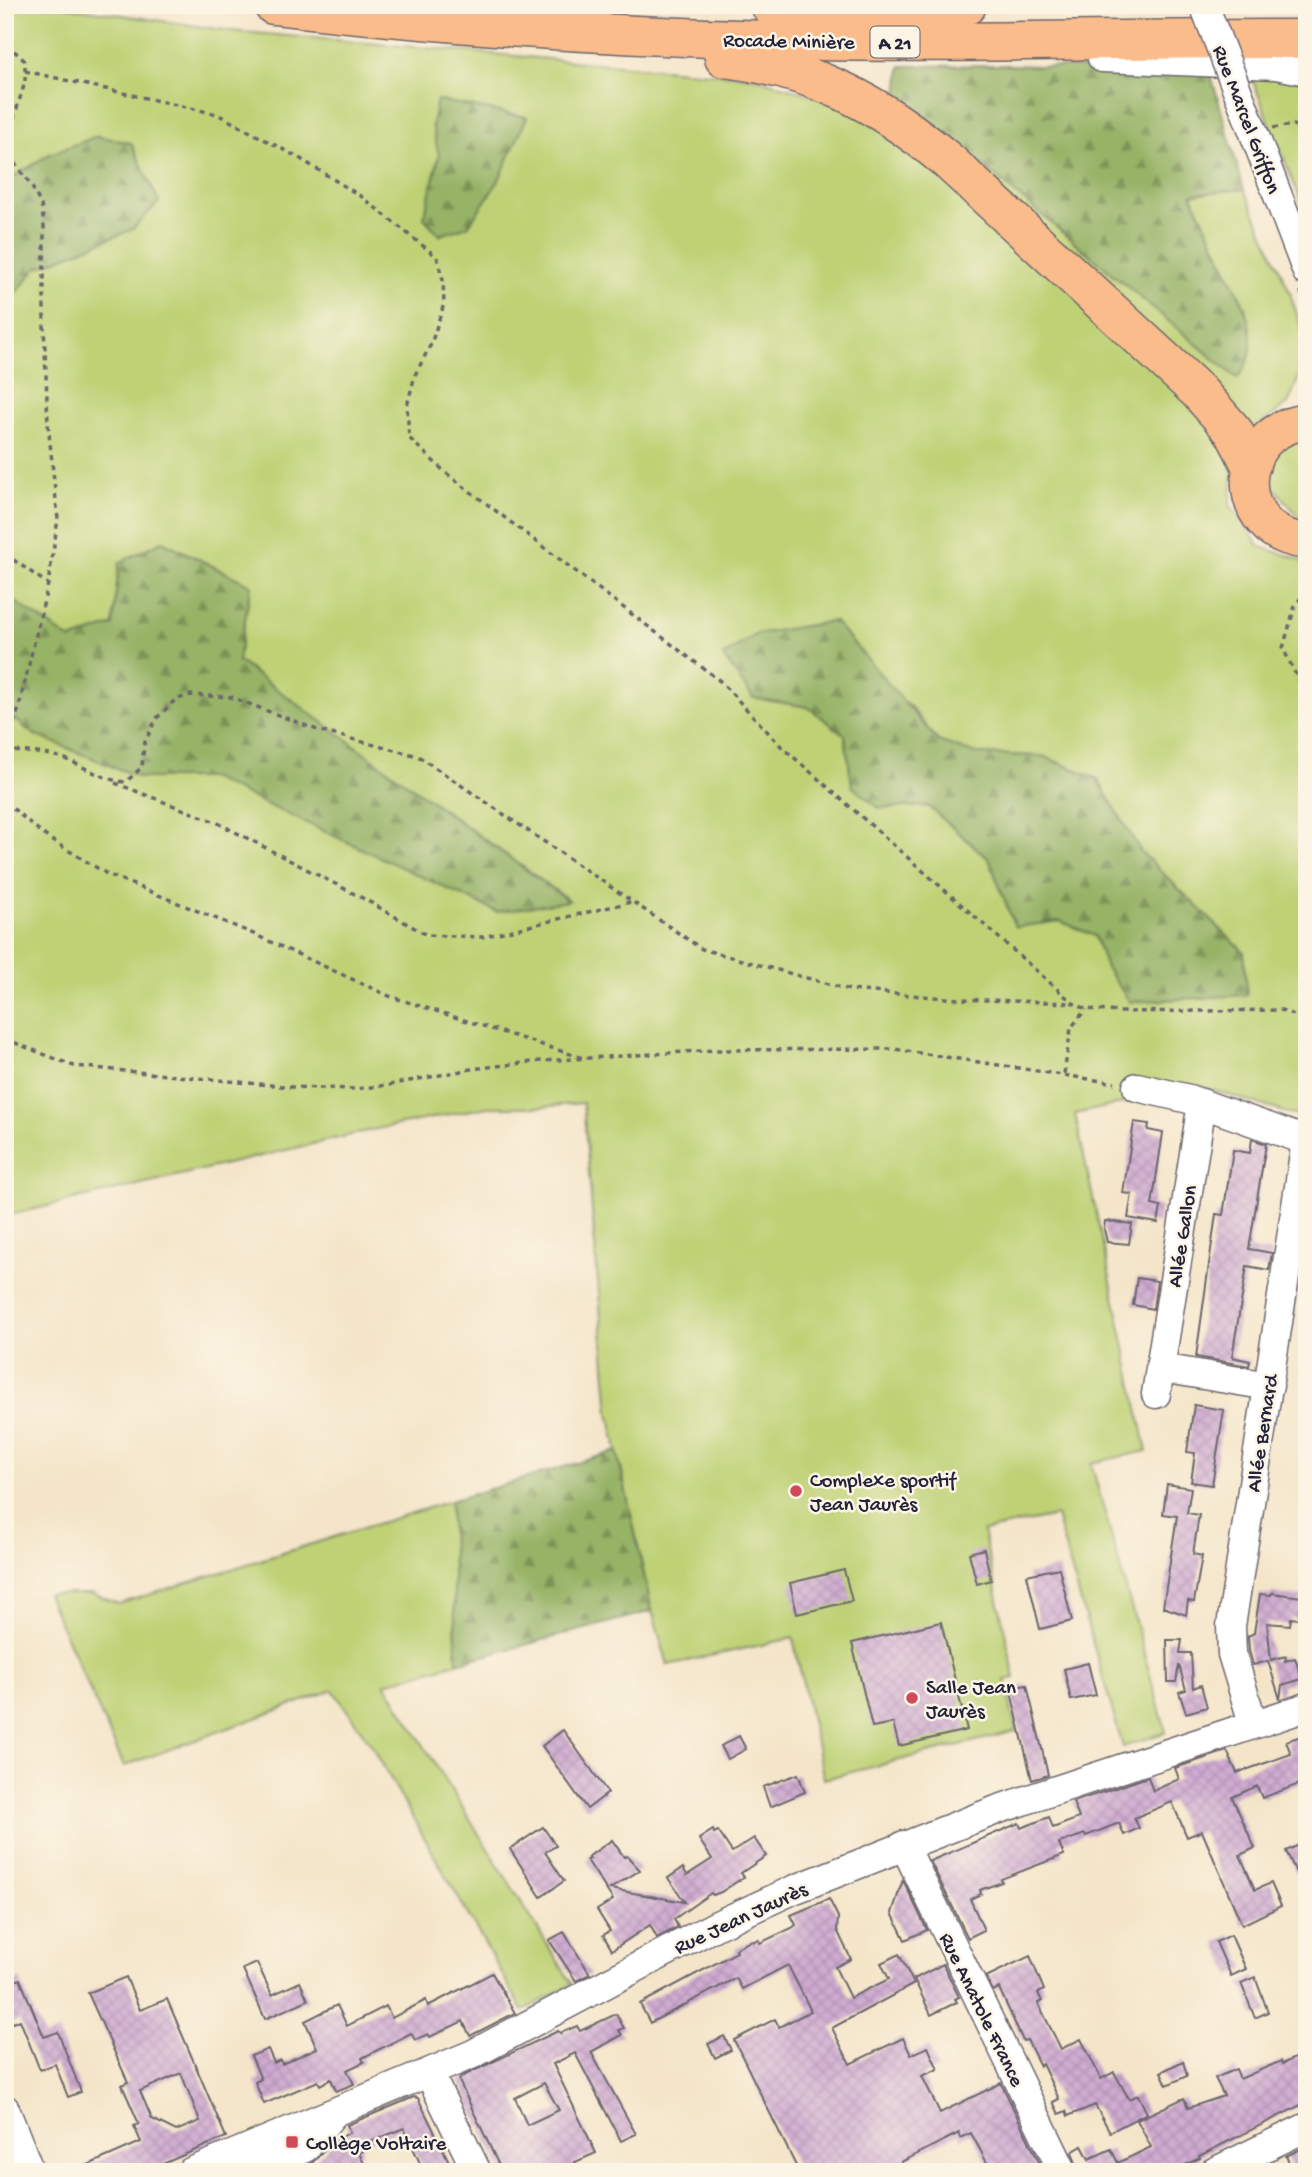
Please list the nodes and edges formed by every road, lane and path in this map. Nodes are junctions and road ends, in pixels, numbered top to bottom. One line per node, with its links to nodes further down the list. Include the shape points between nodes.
1 (273, 5): 5 (highway, Rocade Minière / A 21)
2 (770, 5): 3 (highway, Rocade Minière / A 21)
3 (968, 5)
4 (1204, 5): 11 (street, Rue Marcel Griffon, bridge)
5 (483, 26): 7 (highway, Rocade Minière / A 21, via 667,37); 14 (highway, via 546,42 761,64 821,81 871,105 947,160 1185,378 1234,432)
6 (1307, 39): 7 (highway, Rocade Minière / A 21)
7 (936, 41): 10 (street, via 1013,52 1276,65)
8 (5, 48): 9 (path, via 25,61)
9 (25, 71): 17 (path, via 8,137 15,164 41,205 44,224 48,424 58,519); 24 (path, via 217,114 362,197 437,257 444,304 407,405 409,438 446,473 720,681 781,746)
10 (1307, 71)
11 (1307, 271)
12 (1307, 371): 13 (path, via 1301,392)
13 (1303, 410): 14 (main road, via 1267,439)
14 (1251, 465): 15 (main road, via 1249,488 1260,517 1277,532)
15 (1307, 541)
16 (5, 554): 17 (path)
17 (48, 584): 20 (path)
18 (1307, 589): 19 (path, via 1295,606 1283,648)
19 (1307, 698)
20 (5, 751): 21 (path, via 63,759)
21 (110, 781): 23 (path, via 216,822 427,934 482,937); 23 (path, via 126,782 142,767 144,744 156,719 175,700 190,695 231,697 320,731 418,756)
22 (5, 802): 28 (path, via 48,838 107,874 389,996)
23 (632, 902): 24 (path, via 702,948 850,990)
24 (1073, 1003): 25 (path)
25 (1086, 1009): 26 (path, via 1155,1013 1280,1010); 29 (path, via 1071,1028)
26 (1307, 1020)
27 (5, 1039): 28 (path, via 74,1066 291,1087 354,1089 471,1069)
28 (585, 1058): 29 (path, via 894,1049)
29 (1064, 1074): 30 (path)
30 (1137, 1087): 31 (street)
31 (1202, 1103): 32 (street); 33 (street, Allée Gallon, via 1159,1381)
32 (1307, 1141): 33 (street, Allée Bernard)
33 (1269, 1386): 35 (street, Allée Bernard, via 1230,1636)
34 (1307, 1707): 35 (street, Rue Jean Jaurès)
35 (1253, 1723): 36 (street, Rue Jean Jaurès)
36 (904, 1846): 37 (street, Rue Jean Jaurès, via 743,1912 482,2050); 45 (street, Rue Anatole France)
37 (429, 2073): 39 (street, Rue Jean Jaurès); 44 (street)
38 (5, 2109): 41 (street)
39 (333, 2113): 42 (street, Rue Jean Jaurès); 43 (street, via 305,2148)
40 (1307, 2127): 46 (street)
41 (30, 2172)
42 (191, 2172)
43 (252, 2172)
44 (477, 2172)
45 (1063, 2172)
46 (1214, 2172)

